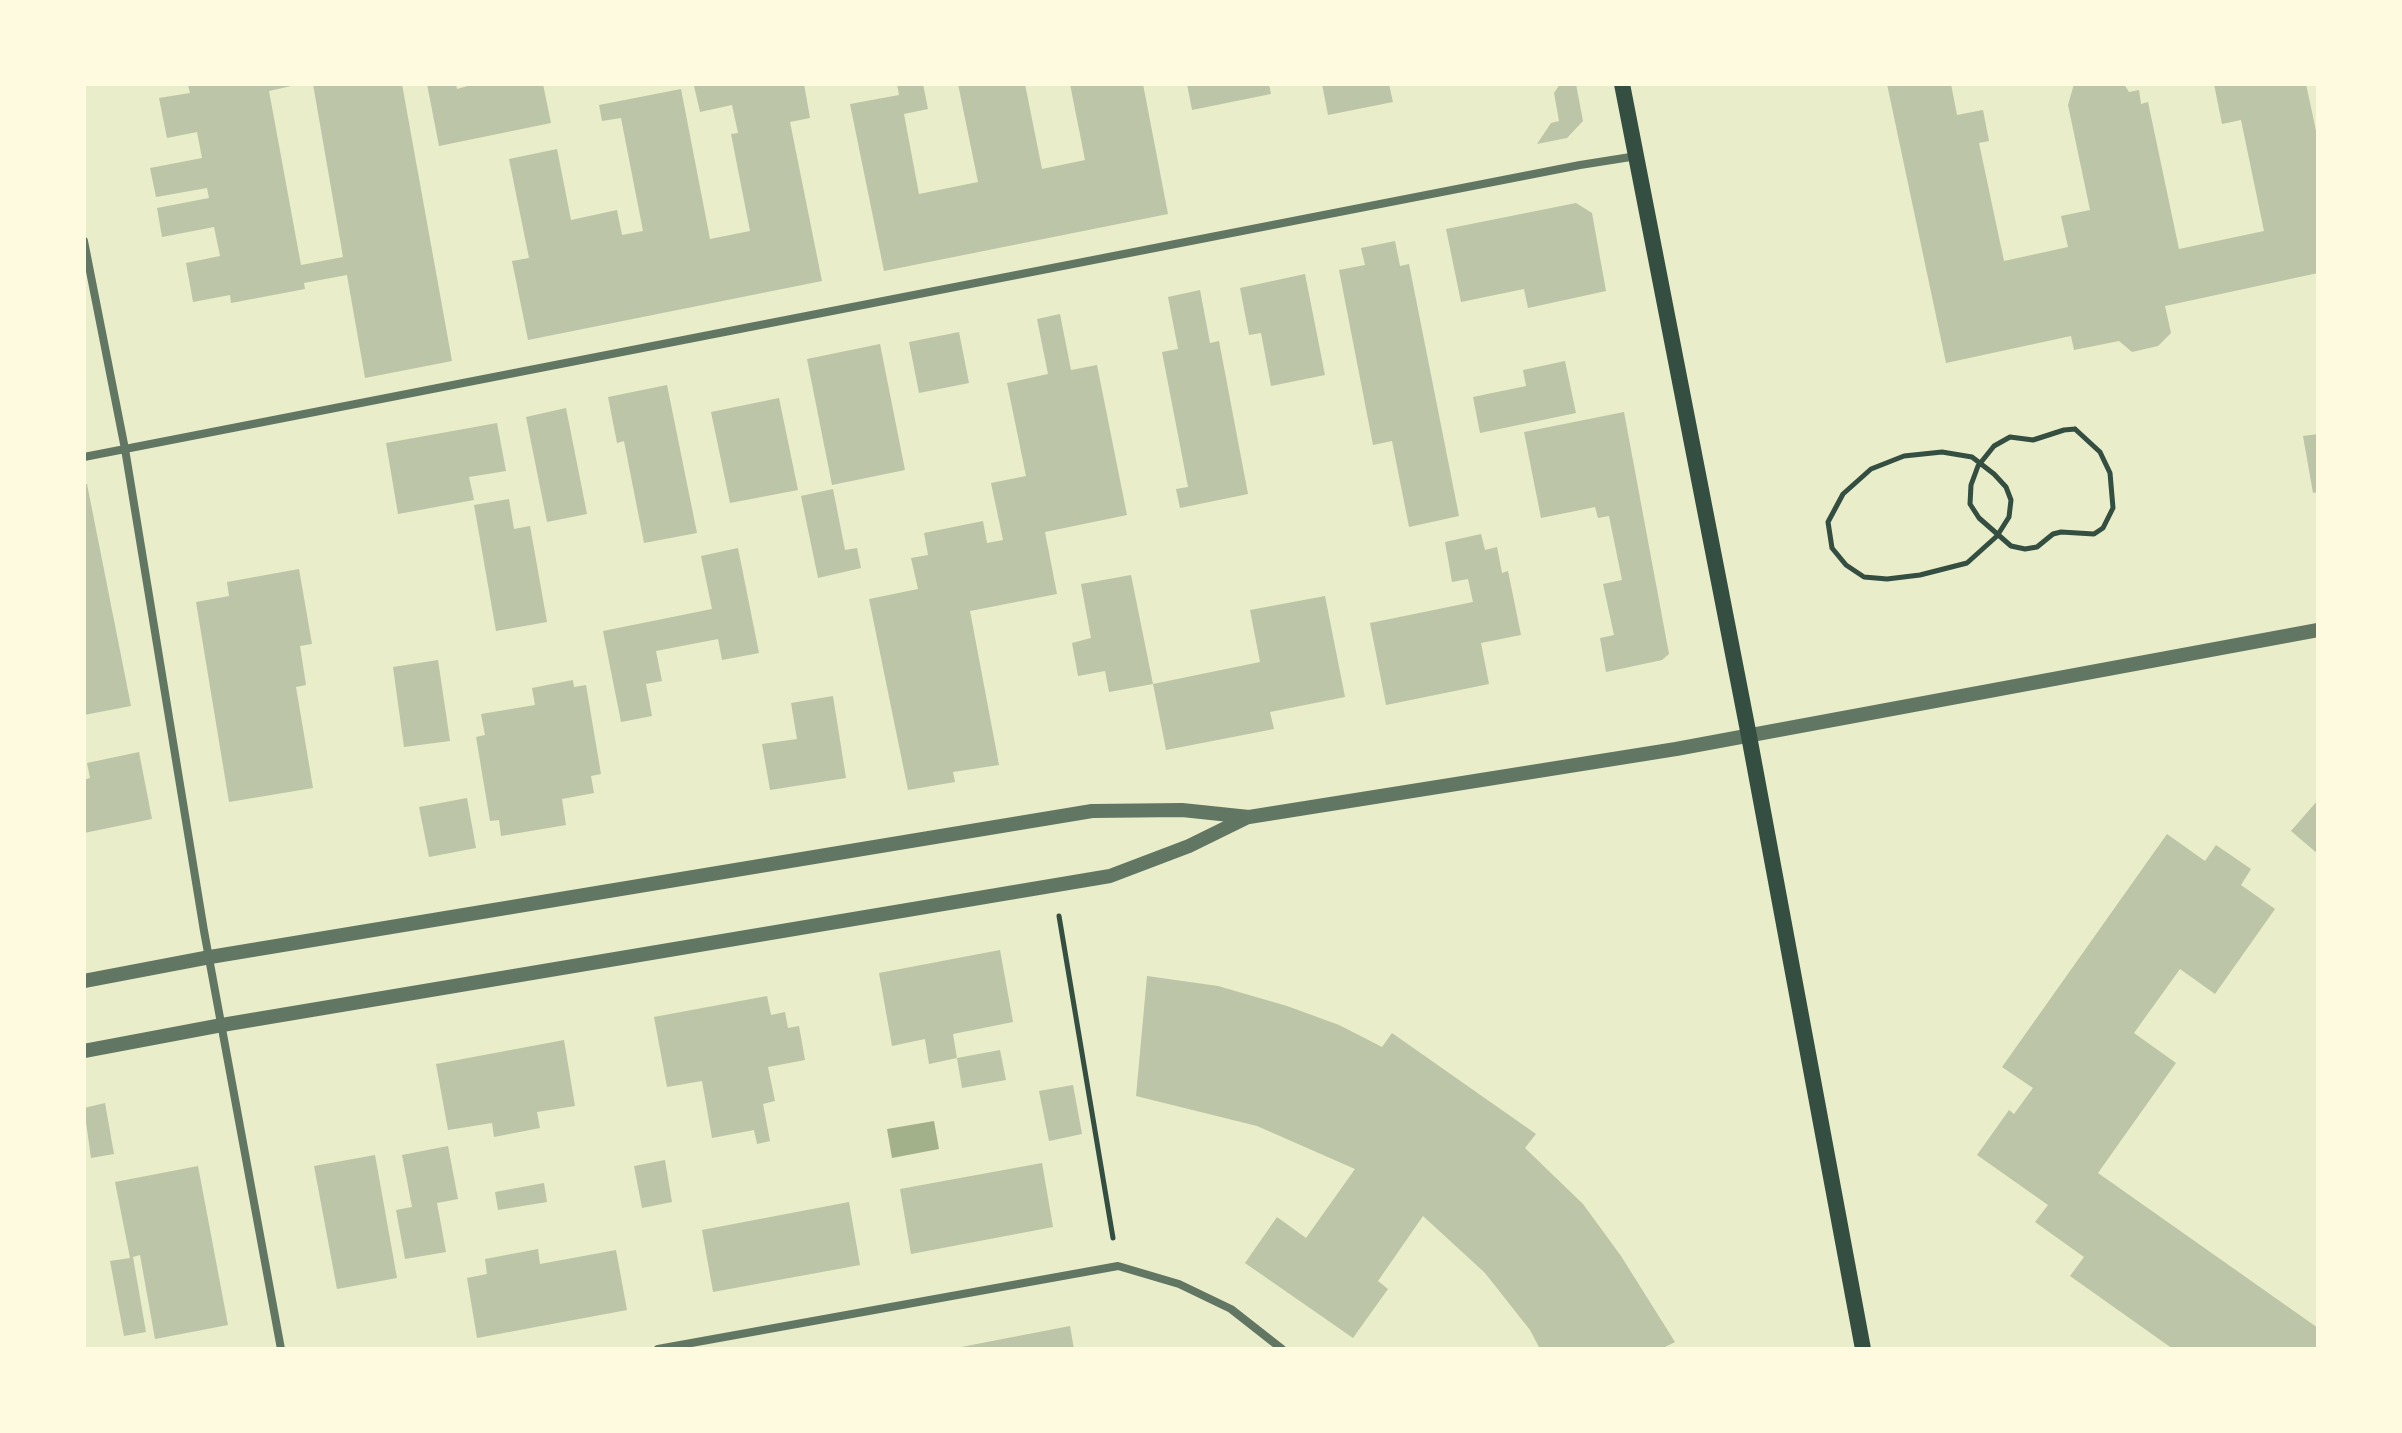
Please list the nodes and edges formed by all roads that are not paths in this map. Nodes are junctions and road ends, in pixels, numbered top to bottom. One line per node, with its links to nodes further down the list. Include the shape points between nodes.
1 (1622, 84): 2 (main road)
2 (1637, 156): 4 (street); 7 (main road)
3 (84, 241): 4 (street)
4 (125, 449): 5 (street); 9 (street)
5 (84, 457)
6 (2318, 630): 7 (street)
7 (1749, 736): 8 (street); 16 (main road)
8 (1249, 817): 9 (street, via 1182,810 1092,811); 11 (street, via 1110,876)
9 (210, 957): 10 (street); 11 (street)
10 (84, 981)
11 (222, 1025): 12 (street); 13 (street)
12 (84, 1051)
13 (281, 1349)
14 (658, 1349): 15 (street, via 1118,1266 1179,1284 1231,1309)
15 (1282, 1349)
16 (1863, 1349)

